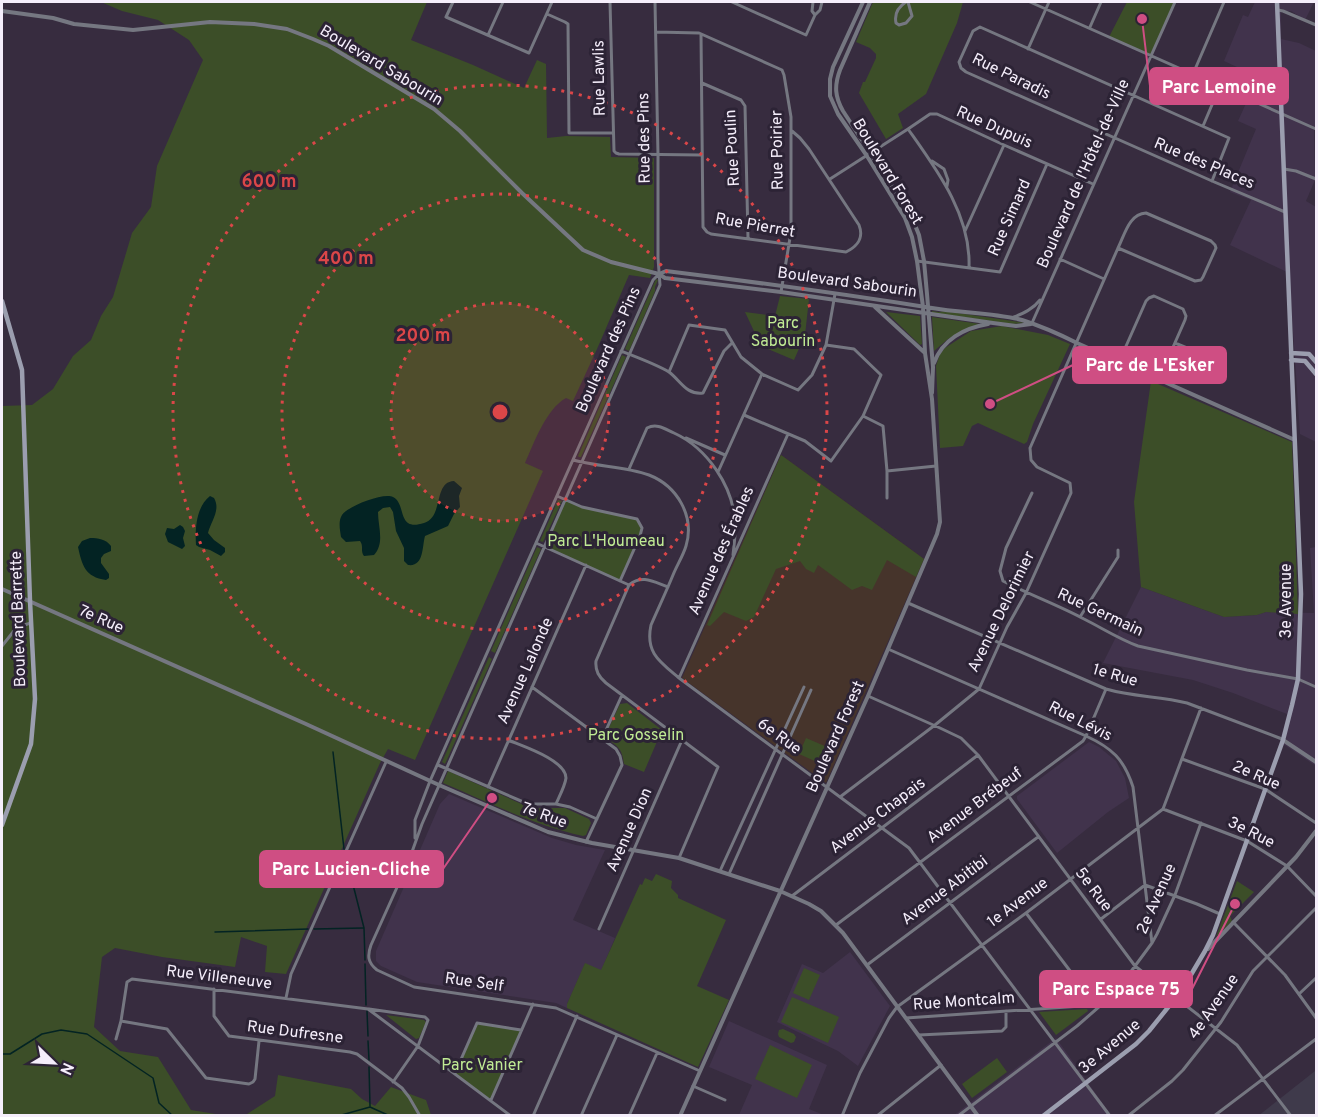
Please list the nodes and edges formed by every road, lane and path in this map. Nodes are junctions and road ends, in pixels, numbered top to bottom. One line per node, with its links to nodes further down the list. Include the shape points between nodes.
1 (453, 2): 27 (street, via 446,17)
2 (503, 2): 27 (street)
3 (552, 2): 21 (street)
4 (610, 2): 41 (street, Rue Lawlis)
5 (655, 2): 25 (street, Rue des Pins)
6 (732, 2): 22 (street, via 806,34)
7 (813, 2): 22 (street)
8 (822, 2): 22 (street)
9 (863, 2): 30 (street, Boulevard Forest)
10 (870, 2): 31 (street, Boulevard Forest)
11 (907, 2): 11 (street, via 912,16 899,25 896,13)
12 (1030, 2): 18 (street)
13 (1049, 2): 18 (street)
14 (1101, 2): 24 (street)
15 (1175, 2): 29 (street, Boulevard de l'Hôtel-de-Ville)
16 (1224, 2): 32 (street)
17 (1278, 2): 19 (main road, 3e Avenue)
18 (1046, 9): 24 (street); 28 (street)
19 (1278, 10): 23 (street); 36 (main road, 3e Avenue)
20 (2, 11): 65 (street, Boulevard Sabourin, via 133,30 210,22 254,24 287,29 313,39 434,109 583,250 611,262)
21 (547, 14): 27 (street, via 529,53); 41 (street, via 568,24 569,133)
22 (815, 15)
23 (1317, 26)
24 (1089, 28): 29 (street)
25 (655, 32): 26 (street, Rue Poirier); 45 (street, Rue des Pins)
26 (701, 34): 33 (street, Rue Pierret); 40 (street, Rue Poirier, via 782,70)
27 (488, 35)
28 (1028, 49): 35 (street, Rue Paradis); 42 (street, Rue Paradis, via 980,27 973,31 959,62 966,72)
29 (1150, 55): 32 (street); 35 (street, Boulevard de l'Hôtel-de-Ville)
30 (834, 68): 31 (street); 47 (street, Boulevard Forest, via 831,101)
31 (840, 70): 44 (street, Boulevard Forest, via 836,80 838,102)
32 (1193, 74): 34 (street)
33 (702, 83): 46 (street, Rue Pierret); 58 (street, Rue Poulin, via 741,100 746,106)
34 (1220, 86): 36 (street); 37 (street)
35 (1133, 95): 37 (street, Rue Paradis); 42 (street, Boulevard de l'Hôtel-de-Ville)
36 (1281, 113): 39 (street); 50 (main road, 3e Avenue)
37 (1203, 126): 53 (street, Rue Paradis, via 1229,138)
38 (908, 129): 43 (street, Rue Dupuis, via 930,114 937,114); 44 (street, Rue Dupuis); 48 (street)
39 (1317, 129)
40 (792, 131): 52 (street, Rue Pierret); 59 (street, Rue Poirier)
41 (613, 133): 45 (street, Rue Lawlis, via 616,153)
42 (1114, 138): 53 (street, Rue des Places); 54 (street, Boulevard de l'Hôtel-de-Ville)
43 (1004, 145): 49 (street, Rue Dupuis); 57 (street)
44 (872, 153): 47 (street, Rue Dupuis); 63 (street, Boulevard Forest, via 911,215)
45 (658, 155): 46 (street); 65 (street, Rue des Pins)
46 (702, 155): 58 (street, Rue Pierret, via 703,227 711,234)
47 (867, 156): 52 (street, Rue Dupuis); 62 (street, Boulevard Forest, via 905,219)
48 (929, 160): 55 (street); 55 (street, via 944,169)
49 (1047, 164): 54 (street, Rue Dupuis); 64 (street, Rue Simard, via 1000,272)
50 (1284, 170): 51 (street); 56 (main road, 3e Avenue)
51 (1317, 179)
52 (829, 180): 59 (street, Rue Pierret, via 859,225 858,243 846,252)
53 (1212, 181): 56 (street, Rue des Places)
54 (1093, 184): 61 (street, Boulevard de l'Hôtel-de-Ville)
55 (947, 188): 57 (street)
56 (1285, 212): 85 (main road, 3e Avenue)
57 (964, 232): 64 (street)
58 (748, 238): 59 (street, Rue Pierret)
59 (788, 244): 67 (street, Rue Poirier)
60 (1118, 248): 60 (street, via 1195,281 1205,274 1216,248 1211,241 1146,213 1132,218); 66 (street)
61 (1060, 259): 66 (street); 69 (street, Boulevard de l'Hôtel-de-Ville)
62 (917, 261): 63 (street, Rue Simard); 74 (street, Boulevard Forest)
63 (924, 261): 64 (street, Rue Simard); 74 (street, Boulevard Forest)
64 (969, 267)
65 (659, 274): 67 (street, Boulevard Sabourin, via 666,271); 68 (street, Boulevard Sabourin, via 665,278); 83 (street, Boulevard des Pins); 86 (street, Boulevard des Pins, via 660,285)
66 (1104, 279): 80 (street)
67 (782, 286): 68 (street, Rue Poirier); 70 (street, Boulevard Sabourin)
68 (782, 292): 71 (street, Boulevard Sabourin)
69 (1045, 293): 76 (street, via 1034,307); 78 (street, Boulevard de l'Hôtel-de-Ville)
70 (835, 294): 71 (street); 74 (street, Boulevard Sabourin)
71 (834, 300): 73 (street, Boulevard Sabourin); 82 (street)
72 (2, 301): 123 (main road, Boulevard Barrette, via 22,370)
73 (875, 306): 75 (street, Boulevard Sabourin); 84 (street)
74 (926, 307): 75 (street, Boulevard Forest); 76 (street, Boulevard Sabourin)
75 (926, 313): 77 (street, Boulevard Sabourin); 84 (street, Boulevard Forest); 91 (street, Boulevard Forest)
76 (1012, 318): 78 (street, Boulevard Sabourin)
77 (993, 323): 78 (street, Boulevard Sabourin); 91 (street, via 965,331 946,343)
78 (1031, 324): 80 (street, Boulevard Sabourin)
79 (732, 343): 92 (street, via 703,393 688,390); 92 (street, via 725,330 689,326); 93 (street, via 741,357)
80 (1077, 343): 89 (street, Boulevard Sabourin); 122 (street, Avenue Delorimier, via 1030,448 1031,460 1037,467 1070,483 1071,493)
81 (1175, 343): 87 (street); 89 (street, via 1185,312 1154,296 1146,301); 95 (street)
82 (826, 345): 93 (street, via 812,375 798,390); 98 (street, via 854,350 881,375)
83 (621, 351): 86 (street); 103 (street, Boulevard des Pins)
84 (925, 353): 96 (street, Boulevard Forest)
85 (1291, 353): 88 (main road, 3e Avenue); 90 (main road, via 1309,354)
86 (629, 354): 92 (street); 104 (street, Boulevard des Pins)
87 (1217, 356)
88 (1292, 360): 94 (main road, via 1305,361); 101 (main road, 3e Avenue)
89 (1119, 362): 95 (street, Boulevard Sabourin)
90 (1317, 362)
91 (933, 367): 96 (street, Boulevard Forest)
92 (669, 372)
93 (762, 374): 97 (street)
94 (1317, 374)
95 (1159, 379): 101 (street, Boulevard Sabourin)
96 (932, 399): 105 (street, Boulevard Forest)
97 (744, 415): 99 (street); 102 (street)
98 (863, 416): 99 (street, via 831,461 805,441); 107 (street, via 883,426)
99 (788, 434): 116 (street, Avenue des Érables)
100 (681, 436): 102 (street); 106 (street, via 659,427 647,428); 108 (street, via 702,452)
101 (1295, 440): 133 (main road, 3e Avenue, via 1301,594)
102 (725, 455): 108 (street)
103 (573, 460): 104 (street, 6e Rue); 110 (street, Boulevard des Pins)
104 (581, 462): 106 (street, 6e Rue); 112 (street, Boulevard des Pins)
105 (936, 466): 107 (street); 124 (street, Boulevard Forest, via 937,534)
106 (629, 470): 120 (street, 6e Rue, via 666,484 684,510 686,546)
107 (887, 471): 111 (street)
108 (718, 472): 116 (street, via 731,501 735,523)
109 (1032, 493): 122 (street, Rue Germain, via 1006,548 1000,572 1004,581)
110 (557, 496): 112 (street); 113 (street, Boulevard des Pins)
111 (887, 498)
112 (564, 499): 114 (street, Boulevard des Pins); 118 (street, via 637,519 642,528 640,536)
113 (536, 543): 114 (street); 130 (street, Boulevard des Pins)
114 (544, 546): 117 (street); 131 (street, Boulevard des Pins)
115 (1118, 550): 125 (street, via 1118,557)
116 (732, 558): 132 (street, Avenue des Érables)
117 (586, 565): 118 (street); 134 (street, Avenue Lalonde)
118 (620, 581): 119 (street)
119 (629, 585): 120 (street, via 635,579 649,579); 140 (street, via 596,661 599,676)
120 (668, 587): 132 (street, 6e Rue, via 651,625 649,640 656,658)
121 (2, 589): 123 (street, 7e Rue)
122 (1026, 593): 125 (street, Rue Germain); 127 (street, Avenue Delorimier)
123 (30, 601): 126 (main road, Boulevard Barrette); 153 (street, 7e Rue)
124 (908, 603): 127 (street, 1e Rue); 129 (street, Boulevard Forest)
125 (1080, 617): 133 (street, Rue Germain, via 1138,646)
126 (31, 623): 128 (street, via 17,627); 169 (main road, Boulevard Barrette, via 35,699 31,744)
127 (999, 642): 137 (street, Avenue Delorimier); 138 (street, 1e Rue)
128 (2, 646)
129 (888, 649): 137 (street, Rue Lévis); 141 (street, Boulevard Forest)
130 (488, 653): 131 (street); 155 (street, Boulevard des Pins)
131 (496, 656): 156 (street, Boulevard des Pins)
132 (679, 678): 149 (street, 6e Rue)
133 (1298, 679): 136 (street, Rue Germain); 148 (main road, 3e Avenue)
134 (532, 687): 145 (street); 146 (street, Avenue Lalonde)
135 (804, 687): 149 (street)
136 (1317, 687)
137 (979, 689): 143 (street, Avenue Delorimier); 144 (street, Rue Lévis)
138 (1106, 689): 142 (street, 1e Rue); 144 (street, Avenue Brébeuf)
139 (811, 690): 150 (street)
140 (622, 695): 145 (street); 147 (street)
141 (868, 696): 143 (street, 5e Rue); 160 (street, Boulevard Forest)
142 (1201, 708): 148 (street, 1e Rue); 152 (street)
143 (935, 725): 151 (street, 5e Rue, via 961,738); 163 (street, Avenue Delorimier)
144 (1086, 736): 162 (street, Avenue Brébeuf); 171 (street, Rue Lévis, via 1106,746 1126,769 1133,787)
145 (602, 739): 166 (street, via 616,749 622,765)
146 (508, 740): 159 (street, Avenue Lalonde); 164 (street, via 542,754 563,769 566,778)
147 (682, 740): 177 (street, Avenue Dion); 178 (street, via 718,766)
148 (1283, 740): 154 (street, 1e Rue); 161 (main road, 3e Avenue)
149 (776, 749): 150 (street, 6e Rue); 181 (street)
150 (783, 754): 160 (street, 6e Rue); 182 (street)
151 (978, 755): 162 (street, 5e Rue); 170 (street, Avenue Chapais)
152 (1182, 759): 161 (street, 2e Rue); 165 (street)
153 (386, 762): 157 (street, 7e Rue); 206 (street, via 291,974)
154 (1317, 762)
155 (438, 764): 156 (street); 157 (street, Boulevard des Pins)
156 (447, 768): 158 (street, Boulevard des Pins); 159 (street)
157 (430, 782): 158 (street, 7e Rue); 174 (street, Rue Self, via 415,820)
158 (439, 785): 174 (street, Rue Self); 176 (street, 7e Rue, via 548,832)
159 (488, 787): 164 (street, via 528,804)
160 (827, 787): 163 (street, 6e Rue); 185 (street, Boulevard Forest)
161 (1265, 789): 168 (street, 2e Rue); 175 (main road, 3e Avenue)
162 (1008, 796): 173 (street, 5e Rue); 179 (street, Avenue Brébeuf)
163 (840, 797): 170 (street, 6e Rue)
164 (556, 804): 166 (street)
165 (1163, 809): 167 (street, 3e Rue); 171 (street, 1e Avenue)
166 (597, 819): 176 (street)
167 (1201, 823): 175 (street, 3e Rue); 186 (street, 2e Avenue)
168 (1317, 823)
169 (2, 825)
170 (882, 827): 179 (street, 6e Rue); 187 (street, Avenue Chapais)
171 (1138, 829): 183 (street, 1e Avenue); 184 (street, Rue Lévis)
172 (1317, 831): 180 (street)
173 (1038, 836): 183 (street, 5e Rue); 189 (street, Avenue Abitibi)
174 (415, 841): 208 (street, Rue Self, via 371,945 369,956 373,966 414,987)
175 (1247, 841): 180 (street, 3e Rue); 192 (main road, 3e Avenue)
176 (586, 842): 177 (street, 7e Rue)
177 (635, 849): 178 (street, 7e Rue); 196 (street, Avenue Dion)
178 (679, 858): 181 (street, 7e Rue)
179 (920, 862): 189 (street, 6e Rue); 195 (street, Avenue Brébeuf)
180 (1287, 866): 188 (street, 3e Rue); 194 (street)
181 (720, 871): 182 (street, 7e Rue)
182 (729, 874): 185 (street, 7e Rue)
183 (1070, 879): 191 (street, 1e Avenue); 193 (street, 5e Rue)
184 (1145, 885): 186 (street); 193 (street); 197 (street, Rue Lévis)
185 (780, 891): 187 (street, 7e Rue); 229 (street, Boulevard Forest)
186 (1175, 895): 192 (street); 197 (street, 2e Avenue)
187 (792, 896): 195 (street, 7e Rue, via 821,911)
188 (1317, 896)
189 (950, 903): 198 (street, 6e Rue); 201 (street, Avenue Abitibi)
190 (1317, 908): 200 (street, 4e Avenue)
191 (1026, 913): 198 (street, 1e Avenue); 209 (street)
192 (1220, 914): 199 (main road, 3e Avenue)
193 (1101, 919): 202 (street, 5e Rue)
194 (1233, 921): 199 (street); 200 (street)
195 (836, 925): 201 (street, 7e Rue)
196 (599, 929)
197 (1152, 943): 202 (street, 2e Avenue)
198 (981, 945): 210 (street, 1e Avenue); 212 (street, 6e Rue)
199 (1205, 951): 207 (main road, 3e Avenue)
200 (1266, 957): 205 (street); 218 (street, 4e Avenue)
201 (867, 965): 210 (street, 7e Rue)
202 (1135, 966): 207 (street, 5e Rue); 209 (street, 2e Avenue)
203 (1317, 978): 205 (street)
204 (214, 989): 206 (street, Rue Villeneuve); 217 (street, Rue Villeneuve, via 132,979 127,982); 224 (street, Rue Dufresne, via 213,1016 229,1036)
205 (1299, 994): 215 (street)
206 (286, 998): 211 (street, Rue Villeneuve)
207 (1175, 998): 218 (street, 5e Rue); 233 (main road, 3e Avenue, via 1136,1044)
208 (533, 1004): 214 (street, Rue Self); 219 (street)
209 (1097, 1006): 212 (street, Rue Montcalm); 225 (street, 2e Avenue)
210 (897, 1007): 216 (street, 7e Rue); 244 (street, 1e Avenue)
211 (368, 1008): 226 (street); 226 (street, Rue Villeneuve, via 425,1017 428,1020)
212 (1029, 1010): 213 (street, Rue Montcalm); 225 (street, 6e Rue)
213 (1006, 1011): 216 (street, Rue Montcalm); 221 (street, via 1006,1027 1002,1031)
214 (577, 1016): 220 (street, Rue Self); 240 (street)
215 (1317, 1017)
216 (906, 1018): 221 (street, 7e Rue)
217 (121, 1021): 223 (street, Rue Villeneuve); 224 (street, via 167,1029 206,1078 238,1083 249,1084 255,1078)
218 (1216, 1028): 231 (street, 5e Rue, via 1237,1045); 250 (street, 4e Avenue, via 1172,1081)
219 (521, 1030): 230 (street, via 477,1023); 235 (street)
220 (618, 1035): 227 (street, Rue Self); 241 (street)
221 (919, 1035): 228 (street, 7e Rue)
222 (1317, 1039): 231 (street)
223 (116, 1040)
224 (259, 1041): 232 (street, Rue Dufresne, via 357,1054)
225 (1055, 1042): 233 (street, 6e Rue); 237 (street, 2e Avenue)
226 (418, 1046): 230 (street); 232 (street)
227 (657, 1053): 229 (street, Rue Self); 242 (street)
228 (940, 1065): 237 (street, 7e Rue); 245 (street)
229 (700, 1071): 234 (street, Boulevard Forest)
230 (455, 1073): 235 (street)
231 (1263, 1079): 251 (street); 252 (street, 5e Rue)
232 (393, 1082): 238 (street, Rue Dufresne, via 410,1096)
233 (1086, 1084): 248 (main road, 3e Avenue); 249 (street, 6e Rue)
234 (693, 1086): 236 (street); 243 (street, Boulevard Forest)
235 (491, 1100): 239 (street)
236 (725, 1100)
237 (971, 1105): 246 (street, 2e Avenue); 247 (street, 7e Rue)
238 (420, 1116)
239 (511, 1116)
240 (533, 1116)
241 (581, 1116)
242 (629, 1116)
243 (680, 1116)
244 (842, 1116)
245 (877, 1116)
246 (958, 1116)
247 (978, 1116)
248 (1043, 1116)
249 (1110, 1116)
250 (1128, 1116)
251 (1214, 1116)
252 (1291, 1116)

